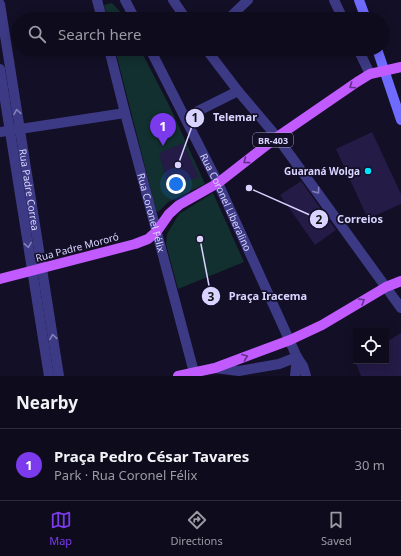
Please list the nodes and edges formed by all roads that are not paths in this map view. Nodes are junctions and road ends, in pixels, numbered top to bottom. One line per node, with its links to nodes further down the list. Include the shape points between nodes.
1 (97, 0): 8 (street)
2 (125, 0): 9 (street)
3 (173, 0): 10 (street)
4 (248, 0): 11 (street)
5 (334, 0): 12 (street)
6 (359, 0): 13 (street)
7 (0, 4): 27 (street, Rua Padre Correa, one-way to 7)
8 (100, 12)
9 (131, 12)
10 (181, 12)
11 (235, 12)
12 (340, 12)
13 (363, 12)
14 (111, 56): 24 (street, Rua Coronel Félix)
15 (154, 56): 25 (street, Rua Coronel Liberalino)
16 (211, 56): 23 (street)
17 (361, 56): 22 (street)
18 (380, 56): 21 (street)
19 (401, 67): 21 (main road, BR-403)
20 (0, 69): 27 (street, Rua Padre Correa)
21 (385, 70): 22 (main road, BR-403); 26 (street)
22 (370, 74): 28 (main road, BR-403, one-way to 28)
23 (238, 91): 25 (street); 28 (street)
24 (125, 113): 27 (street); 30 (street, Rua Coronel Félix)
25 (186, 117): 29 (street, Rua Coronel Liberalino)
26 (401, 120)
27 (10, 130): 31 (street, Rua Padre Correa)
28 (278, 137): 29 (main road, BR-403, one-way to 29); 34 (street, one-way to 34)
29 (218, 183): 30 (main road, BR-403, via 179,205); 36 (street, Rua Coronel Liberalino)
30 (157, 231): 31 (main road, Rua Padre Mororó / BR-403, via 135,244); 39 (street, Rua Coronel Félix)
31 (38, 270): 32 (main road, Rua Padre Mororó / BR-403); 40 (street, Rua Padre Correa); 41 (street, Rua Padre Correa, one-way to 31)
32 (0, 279)
33 (401, 281): 34 (main road)
34 (386, 287): 35 (street); 36 (main road, one-way to 34, via 322,325)
35 (401, 308)
36 (290, 340): 37 (street, Rua Coronel Liberalino); 38 (main road, one-way to 36)
37 (297, 356): 38 (street, via 279,364 239,371); 43 (street, Rua Coronel Liberalino); 44 (street, Rua Coronel Liberalino)
38 (215, 368): 39 (main road)
39 (195, 374): 42 (main road)
40 (49, 376)
41 (59, 376)
42 (178, 376)
43 (295, 376)
44 (306, 376)

